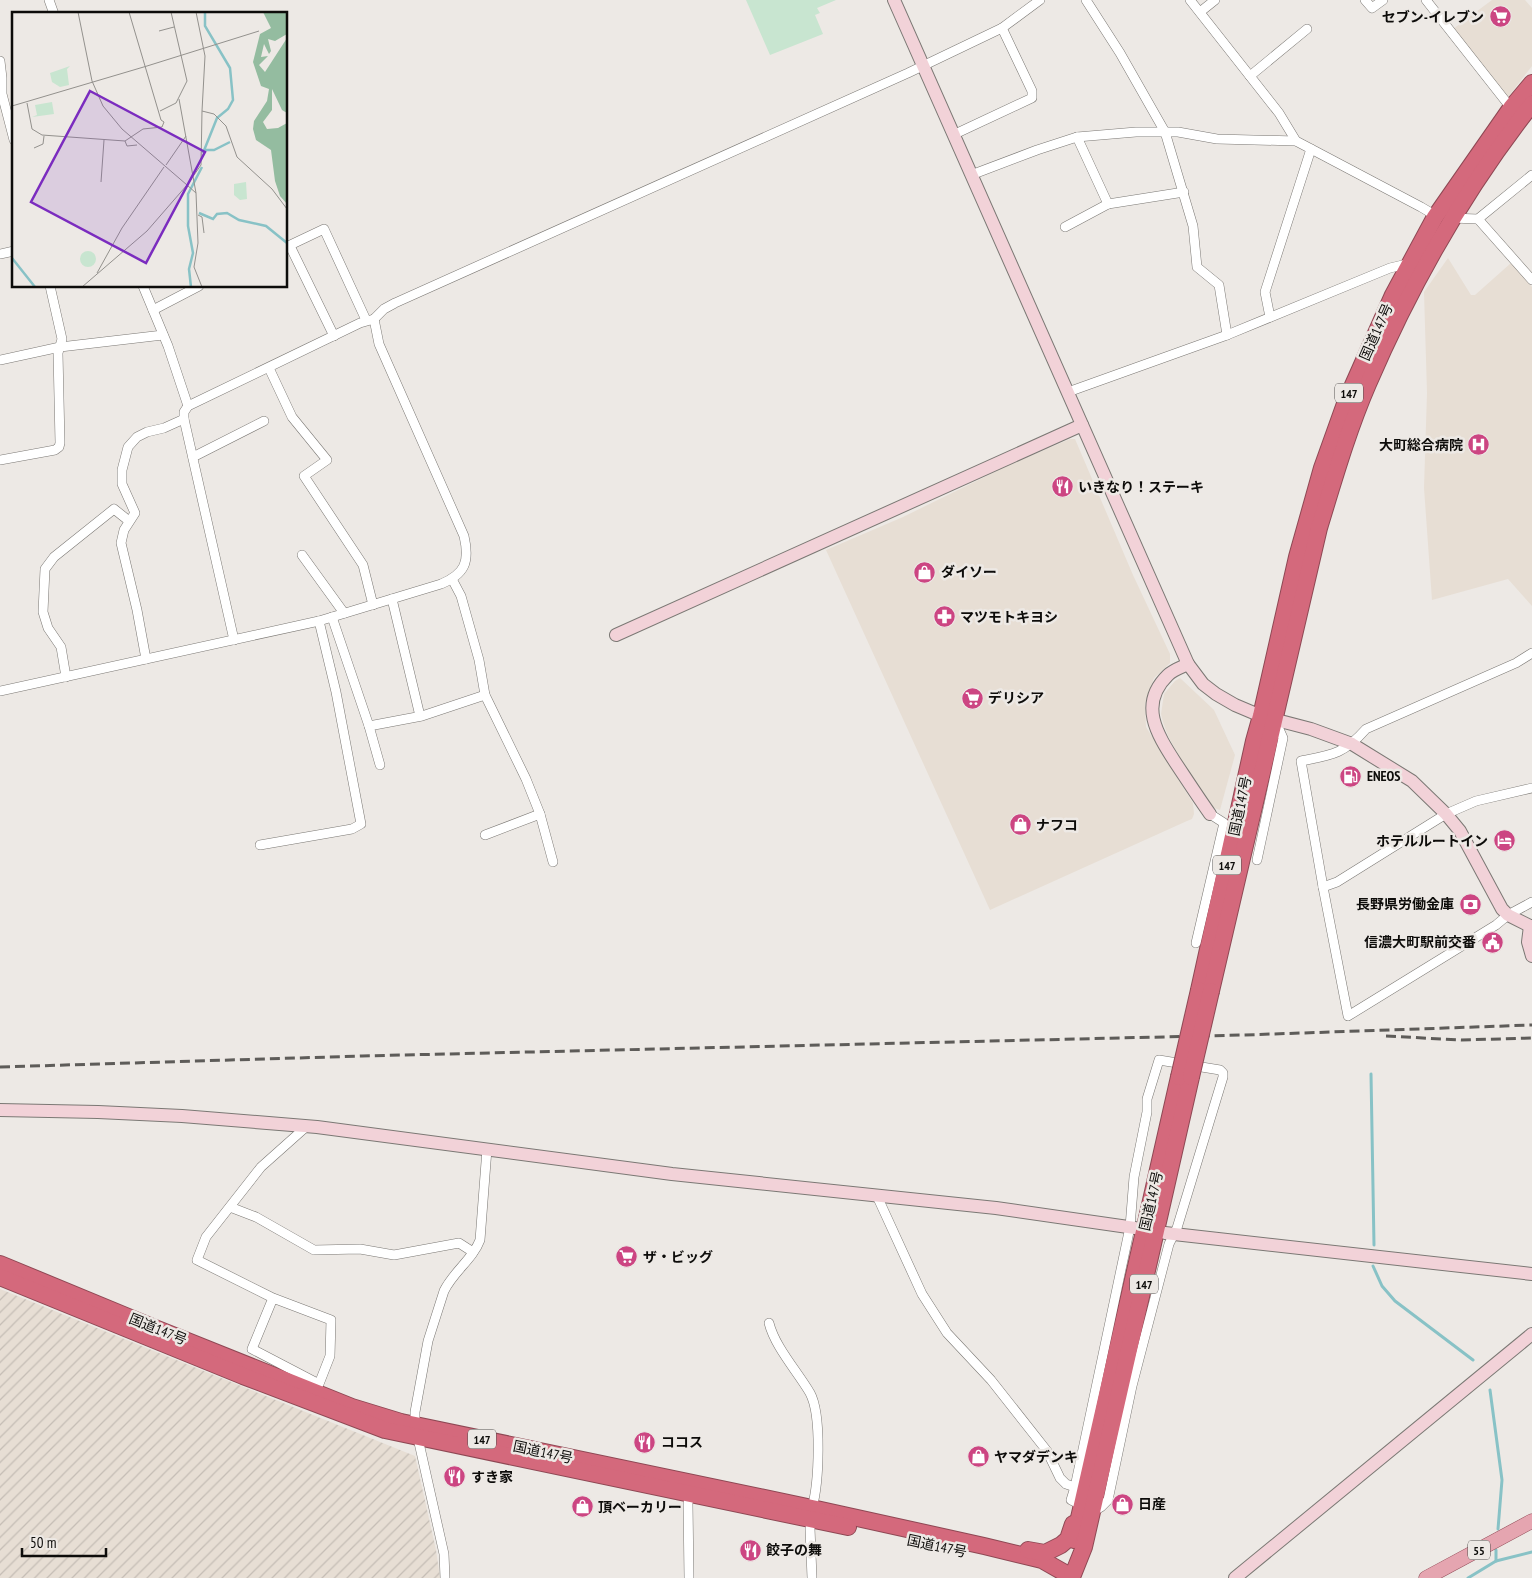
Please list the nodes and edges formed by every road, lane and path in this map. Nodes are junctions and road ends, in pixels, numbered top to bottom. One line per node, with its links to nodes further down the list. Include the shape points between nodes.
1 (49, 0): 10 (street)
2 (894, 0): 15 (street)
3 (1040, 0): 12 (street)
4 (1086, 0): 22 (street)
5 (1190, 0): 11 (street)
6 (1215, 0): 11 (street)
7 (1365, 0): 8 (street, via 1372,8)
8 (1383, 0)
9 (1426, 0): 20 (street)
10 (53, 12)
11 (1200, 12): 16 (street)
12 (1002, 28): 15 (street); 23 (street, via 1032,98)
13 (1307, 29): 16 (street)
14 (0, 61): 17 (street)
15 (924, 66): 23 (street); 42 (street, via 395,303)
16 (1250, 76): 25 (street)
17 (1, 78): 21 (street)
18 (1532, 83): 20 (highway, 国道147号 / 147)
19 (1532, 104): 31 (highway, 国道147号 / 147)
20 (1511, 108): 31 (highway, 国道147号 / 147)
21 (12, 132)
22 (1165, 132): 24 (street); 25 (street, via 1217,139); 29 (street)
23 (955, 134): 28 (street)
24 (1077, 138): 28 (street); 30 (street)
25 (1296, 141): 26 (street)
26 (1310, 148): 31 (street); 41 (street, via 1265,292)
27 (1532, 174): 32 (street)
28 (972, 175): 49 (street)
29 (1184, 192): 30 (street); 44 (street, via 1193,226 1197,267 1219,285)
30 (1108, 204): 33 (street)
31 (1443, 218): 32 (street); 35 (highway, 国道147号 / 147)
32 (1478, 219): 36 (street)
33 (1065, 227)
34 (288, 246): 42 (street, via 324,229); 45 (street)
35 (1417, 266): 41 (street, via 1390,268); 73 (highway, 国道147号 / 147, via 1340,457)
36 (1532, 280)
37 (50, 288): 46 (street, via 62,339)
38 (144, 288): 40 (street)
39 (195, 288): 40 (street)
40 (153, 310): 43 (street)
41 (1270, 317): 44 (street)
42 (370, 320): 45 (street); 58 (street, via 464,536 464,568)
43 (163, 334): 46 (street); 50 (street)
44 (1227, 335): 49 (street)
45 (334, 336): 48 (street)
46 (60, 347): 47 (street); 55 (street, via 59,448)
47 (0, 360)
48 (269, 368): 50 (street); 60 (street, via 292,417 327,460 304,476 363,565)
49 (1068, 392): 53 (street)
50 (188, 406): 51 (street)
51 (184, 419): 54 (street); 56 (street, via 137,437 128,448 122,484 134,513)
52 (264, 422): 54 (street)
53 (1082, 425): 64 (street); 68 (street)
54 (193, 457): 65 (street)
55 (0, 460)
56 (129, 521): 67 (street, via 121,543); 69 (street, via 114,509 54,557 45,569 43,612 48,628 61,647)
57 (302, 555): 61 (street)
58 (452, 579): 59 (street); 71 (street, via 461,596)
59 (392, 599): 60 (street); 72 (street)
60 (373, 605): 61 (street)
61 (344, 613): 62 (street)
62 (332, 617): 63 (street); 74 (street)
63 (319, 621): 65 (street); 82 (street, via 361,824 352,829)
64 (616, 635)
65 (234, 640): 67 (street)
66 (1531, 657): 75 (street, via 1366,729)
67 (146, 659): 69 (street)
68 (1188, 664): 73 (street, via 1203,684 1216,694); 79 (street, via 1168,674 1156,691 1151,710 1163,744)
69 (66, 677): 70 (street)
70 (0, 691)
71 (485, 695): 72 (street); 78 (street)
72 (420, 716): 74 (street)
73 (1268, 718): 75 (street); 83 (street, via 1283,738); 108 (highway, 国道147号 / 147, bridge)
74 (369, 726): 76 (street)
75 (1352, 744): 80 (street, via 1412,781); 85 (street, via 1333,754 1301,761)
76 (380, 765)
77 (1532, 788): 80 (street, via 1476,801)
78 (540, 814): 81 (street); 84 (street)
79 (1210, 814): 89 (street, via 1224,823)
80 (1446, 814): 85 (street, via 1337,882); 87 (street, via 1469,846)
81 (484, 835)
82 (260, 845)
83 (1257, 860)
84 (553, 862)
85 (1323, 887): 87 (street, via 1348,1016)
86 (1532, 902): 87 (street)
87 (1508, 915): 88 (street)
88 (1531, 926): 90 (street, via 1528,942)
89 (1196, 943)
90 (1532, 956)
91 (0, 1110): 92 (street, via 144,1114)
92 (307, 1126): 93 (street); 95 (street, via 261,1167)
93 (487, 1149): 94 (street, via 672,1174); 98 (street, via 481,1234)
94 (877, 1196): 96 (street, via 996,1208); 106 (street, via 922,1294 947,1332 991,1380 1047,1451 1060,1478)
95 (230, 1207): 98 (street, via 256,1217 314,1250 360,1249 394,1255 459,1243); 102 (street, via 206,1237 197,1260)
96 (1133, 1228): 97 (street, via 1134,1177 1147,1099 1159,1060 1220,1070 1223,1077 1177,1228); 106 (street)
97 (1169, 1233): 100 (street); 108 (street, via 1108,1500 1096,1510)
98 (473, 1252): 105 (street, via 448,1283 436,1314 415,1412)
99 (0, 1264): 105 (highway, 国道147号 / 147)
100 (1532, 1274)
101 (0, 1277): 105 (highway, 国道147号 / 147, via 353,1419 385,1430)
102 (273, 1298): 102 (street, via 331,1320 330,1356 319,1384 252,1349)
103 (769, 1323): 109 (street, via 774,1338 814,1401 818,1452)
104 (1532, 1334): 116 (street)
105 (417, 1432): 107 (highway, 国道147号 / 147); 109 (highway, 国道147号 / 147); 112 (street, via 444,1554)
106 (1075, 1487): 108 (street, via 1070,1500)
107 (690, 1494): 109 (highway, 国道147号 / 147); 113 (street)
108 (1087, 1507): 111 (highway, 147, via 1077,1511 1068,1539 1044,1553 995,1543); 115 (highway, 国道147号 / 147, via 1084,1547)
109 (812, 1514): 111 (highway, 国道147号 / 147); 114 (street); 115 (highway, 国道147号 / 147)
110 (1532, 1521): 117 (main road, 55)
111 (984, 1546): 115 (highway, 国道147号 / 147, via 1042,1560)
112 (445, 1578)
113 (690, 1578)
114 (812, 1578)
115 (1073, 1578)
116 (1235, 1578)
117 (1426, 1578)

